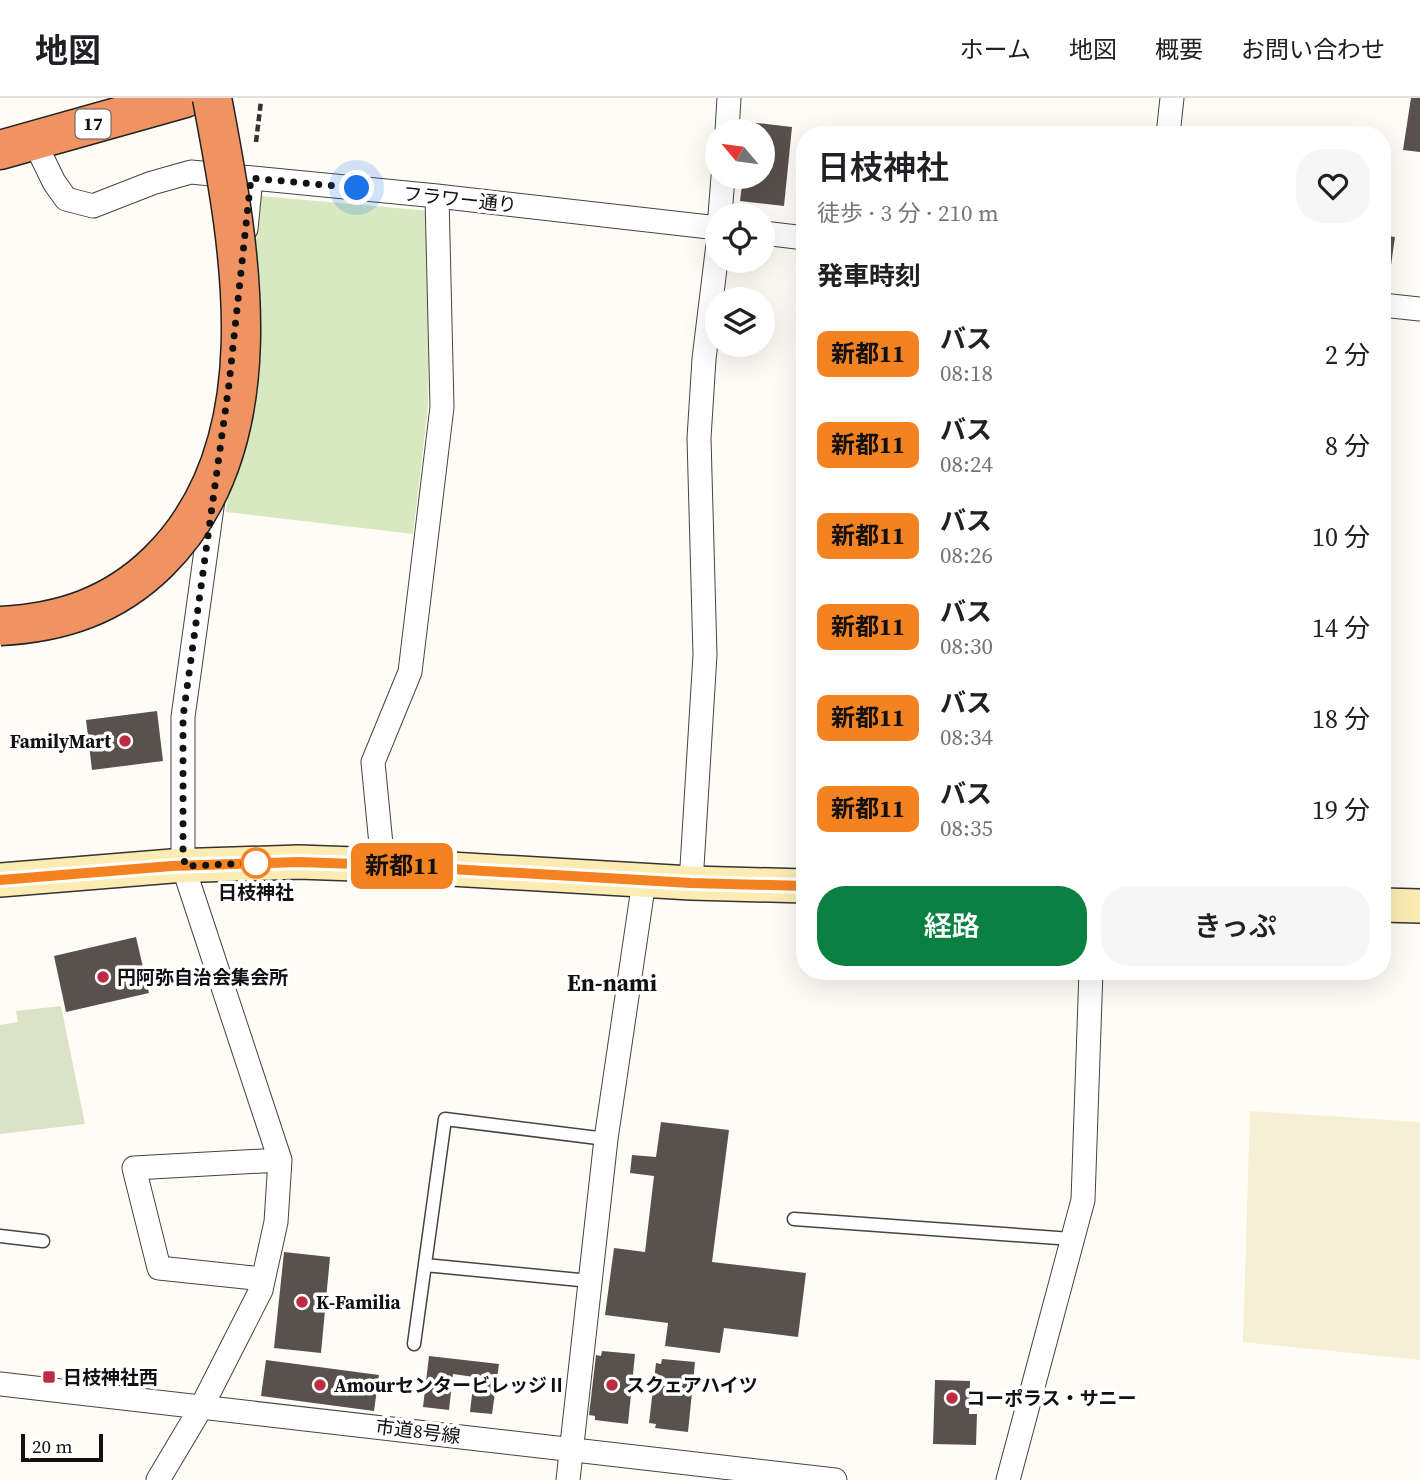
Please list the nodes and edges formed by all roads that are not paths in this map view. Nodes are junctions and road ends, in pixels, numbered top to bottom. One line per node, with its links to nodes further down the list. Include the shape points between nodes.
1 (135, 98): 8 (highway, via 99,106)
2 (185, 98): 8 (highway, 17)
3 (212, 98): 17 (highway, bridge, via 228,183 241,322 233,414 219,468 182,534 135,582 80,612 41,623)
4 (729, 98): 6 (street)
5 (1172, 98): 7 (street)
6 (728, 119)
7 (1168, 126)
8 (11, 143): 9 (street, フラワー通り, via 51,176 66,199 93,206 191,172)
9 (251, 178): 10 (street, フラワー通り); 19 (street, via 229,384 183,717)
10 (437, 196): 11 (street, フラワー通り); 18 (street, via 442,407 410,672 373,762)
11 (705, 227)
12 (775, 234): 13 (street)
13 (796, 237)
14 (714, 273): 22 (street, via 699,438 705,656)
15 (1391, 306): 16 (street)
16 (1420, 309)
17 (0, 626)
18 (383, 865): 19 (street); 21 (street)
19 (185, 866): 20 (street); 28 (street)
20 (0, 880)
21 (644, 881): 22 (street); 27 (street)
22 (691, 883): 23 (street)
23 (796, 886)
24 (1391, 905): 25 (street)
25 (1420, 906)
26 (1091, 980): 31 (street, via 1083,1200)
27 (606, 1139): 33 (lane, via 445,1119); 35 (street)
28 (280, 1160): 34 (street, via 276,1222); 34 (street, via 134,1168 159,1268)
29 (794, 1219): 31 (lane)
30 (0, 1236): 32 (lane)
31 (1072, 1239): 43 (street)
32 (43, 1241)
33 (425, 1265): 35 (lane); 36 (lane)
34 (263, 1279): 38 (street)
35 (590, 1282): 39 (street)
36 (414, 1344)
37 (0, 1384): 38 (street, 市道8号線)
38 (202, 1406): 39 (street, 市道8号線); 40 (street)
39 (571, 1448): 41 (street); 42 (street, 市道8号線)
40 (158, 1480)
41 (568, 1480)
42 (835, 1480)
43 (1008, 1480)

